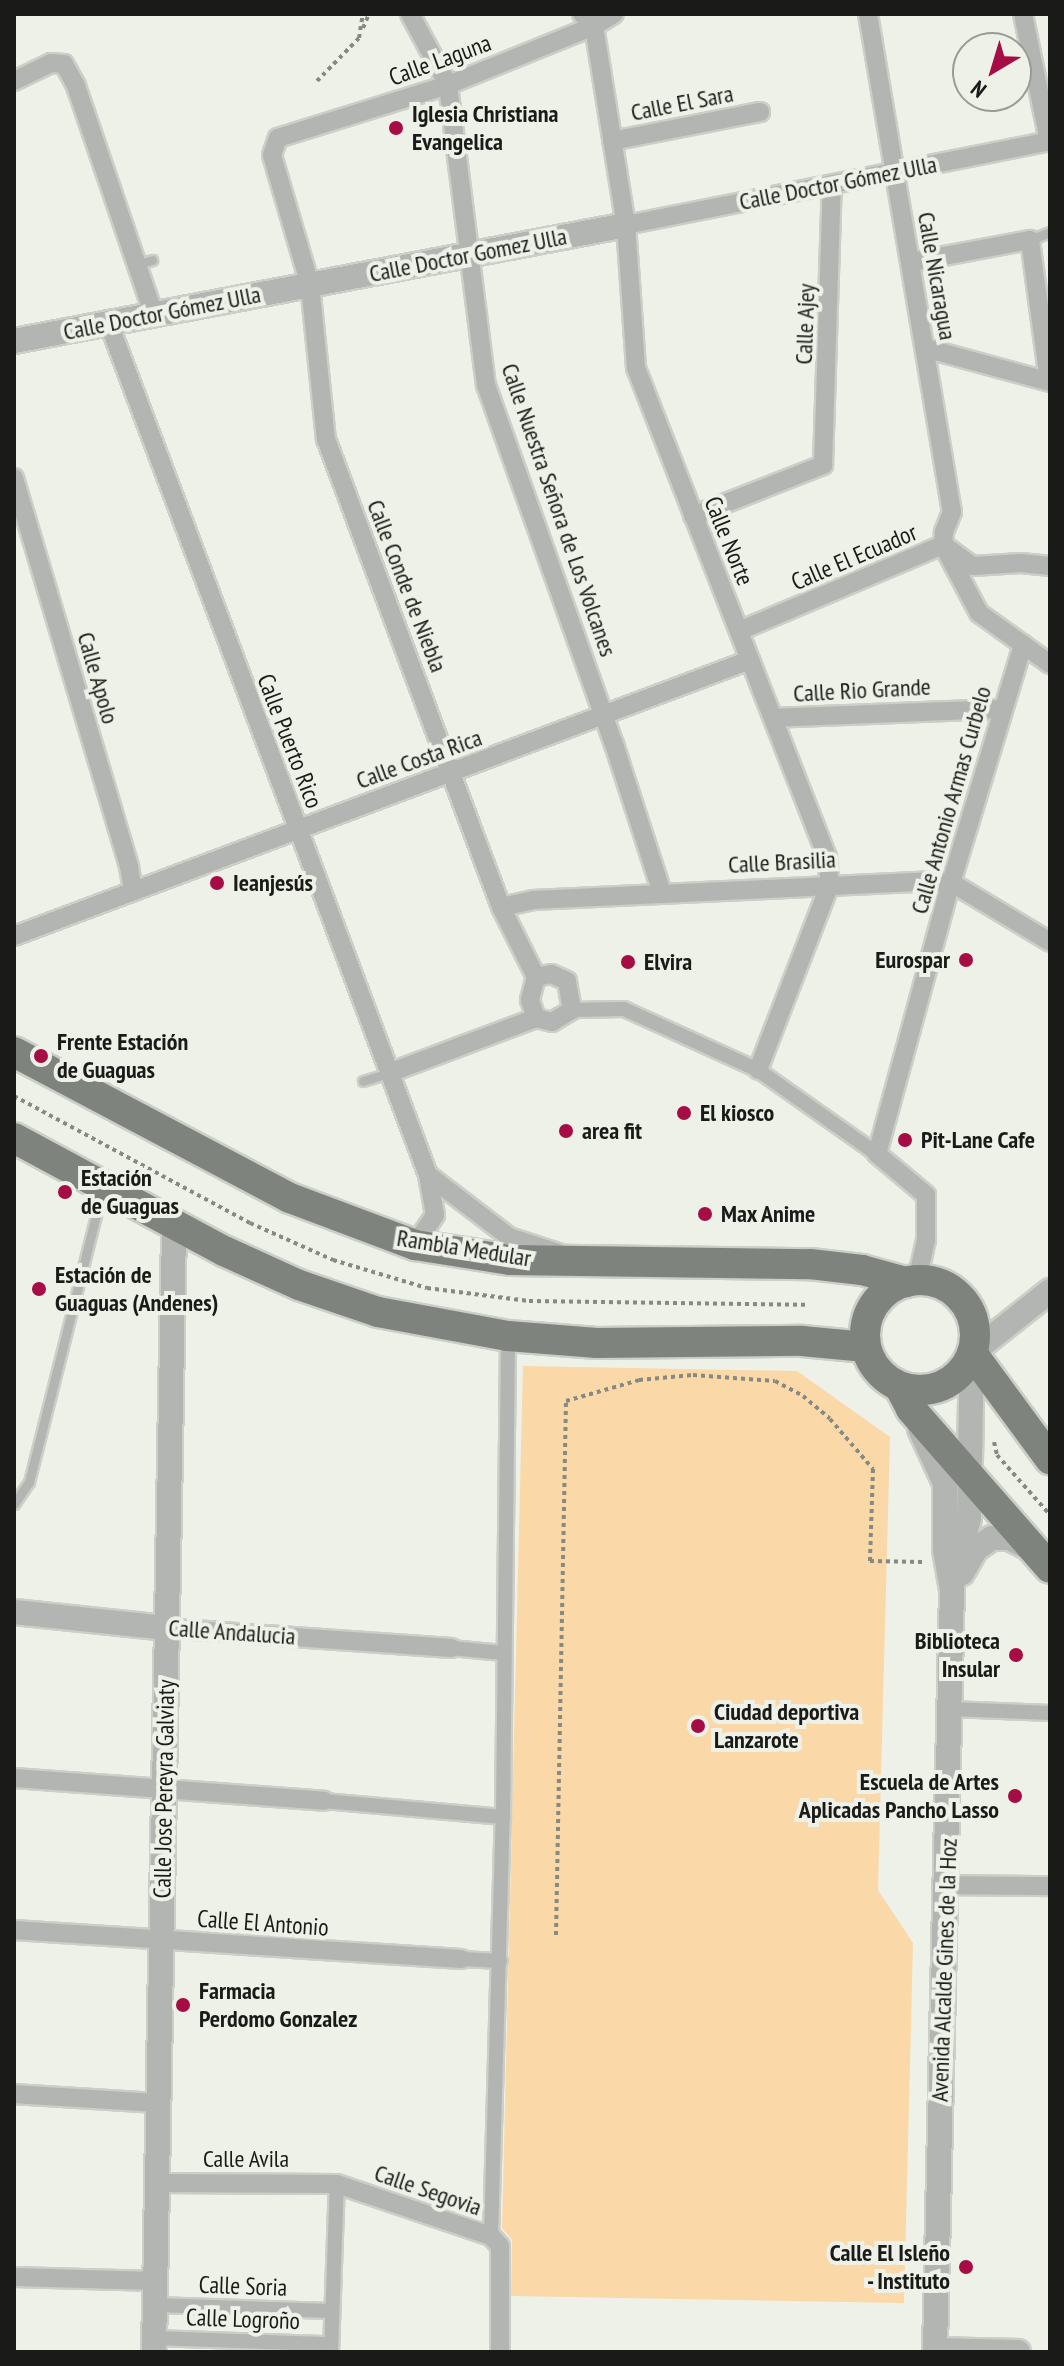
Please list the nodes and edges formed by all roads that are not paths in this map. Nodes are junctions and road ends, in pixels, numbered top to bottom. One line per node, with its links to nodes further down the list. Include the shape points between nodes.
1 (410, 14): 7 (street)
2 (614, 14): 5 (street, Calle Laguna)
3 (868, 14): 12 (street, Calle Nicaragua)
4 (1023, 14): 11 (street)
5 (588, 20): 7 (street, Calle Laguna); 10 (street, Calle Norte)
6 (14, 81): 20 (street, via 51,63 64,64 143,262)
7 (448, 85): 9 (street, Calle Laguna); 17 (street, Calle Nuestra Señora de Los Volcanes)
8 (760, 112): 10 (street, Calle El Sara)
9 (278, 138): 19 (street, Calle Conde de Niebla, via 272,155)
10 (612, 141): 14 (street, Calle Norte)
11 (1050, 141): 12 (street, Calle Doctor Gómez Ulla)
12 (893, 172): 13 (street, Calle Doctor Gómez Ulla); 18 (street, Calle Nicaragua)
13 (832, 185): 14 (street, Calle Doctor Gómez Ulla); 26 (street, Calle Ajey, via 823,465)
14 (626, 225): 17 (street, Calle Doctor Gomez Ulla); 26 (street, Calle Norte, via 636,368)
15 (1050, 232): 16 (lane)
16 (1030, 240): 18 (street); 24 (street)
17 (470, 253): 19 (street, Calle Doctor Gomez Ulla); 34 (street, Calle Nuestra Señora de Los Volcanes, via 486,385)
18 (912, 262): 23 (street, Calle Nicaragua)
19 (310, 285): 20 (street, Calle Doctor Gómez Ulla); 36 (street, Calle Conde de Niebla, via 326,440)
20 (153, 312): 21 (street, Calle Doctor Gómez Ulla)
21 (109, 324): 22 (street, Calle Doctor Gómez Ulla); 37 (street, Calle Puerto Rico)
22 (14, 341)
23 (925, 348): 24 (street); 27 (street, Calle Nicaragua, via 952,512)
24 (1049, 382)
25 (14, 478): 40 (street, Calle Apolo)
26 (693, 516): 29 (street, Calle Norte)
27 (943, 545): 28 (street, via 973,566); 29 (street, Calle El Ecuador); 30 (street, via 979,613)
28 (1050, 565)
29 (739, 631): 31 (street, Calle Norte)
30 (1023, 645): 32 (street); 33 (street, Calle Antonio Armas Curbelo)
31 (750, 660): 34 (street, Calle Costa Rica); 35 (street, Calle Norte)
32 (1050, 664)
33 (1002, 709): 35 (street, Calle Rio Grande); 38 (street, Calle Antonio Armas Curbelo)
34 (603, 716): 36 (street, Calle Costa Rica); 41 (street, Calle Nuestra Señora de Los Volcanes)
35 (773, 718): 39 (street, Calle Norte, via 827,857)
36 (452, 773): 37 (street, Calle Costa Rica); 42 (street, Calle Conde de Niebla)
37 (299, 831): 40 (street, Calle Costa Rica); 50 (street, Calle Puerto Rico)
38 (952, 883): 39 (street, Calle Brasilia); 44 (street); 53 (street, Calle Antonio Armas Curbelo)
39 (830, 884): 41 (street, Calle Brasilia); 49 (street)
40 (133, 892): 43 (street, Calle Costa Rica)
41 (662, 893): 42 (street, Calle Brasilia, via 533,900)
42 (501, 907): 45 (street, Calle Conde de Niebla)
43 (14, 936)
44 (1050, 942)
45 (536, 977): 46 (street, via 551,974 567,981); 47 (street, via 530,1000)
46 (572, 1010): 47 (street, via 552,1022); 49 (street, via 624,1009)
47 (536, 1018): 50 (street)
48 (14, 1052): 57 (main road, Rambla Medular, via 290,1198)
49 (758, 1070): 53 (street)
50 (389, 1073): 51 (lane); 54 (street, Calle Puerto Rico)
51 (363, 1081)
52 (14, 1138): 55 (main road)
53 (877, 1154): 59 (street, via 926,1195 926,1240)
54 (428, 1175): 57 (street, Calle Puerto Rico, via 435,1215); 58 (street, via 509,1237)
55 (103, 1188): 56 (main road); 67 (lane, via 29,1482)
56 (174, 1226): 61 (main road, via 299,1285 378,1312); 71 (street, Calle Jose Pereyra Galviaty)
57 (415, 1245): 58 (main road, Rambla Medular, via 510,1260)
58 (582, 1261): 59 (main road, Rambla Medular, via 810,1264)
59 (912, 1281): 62 (main road, via 891,1288 876,1302 868,1318); 63 (main road, via 932,1281 959,1296 975,1328)
60 (1050, 1291): 63 (street)
61 (508, 1336): 62 (main road, via 597,1343 802,1341); 73 (street)
62 (866, 1347): 64 (main road, via 874,1364)
63 (972, 1353): 64 (main road, via 960,1373 942,1386); 65 (main road); 66 (street, Avenida Alcalde Gines de la Hoz)
64 (905, 1397): 66 (main road); 69 (street, Avenida Alcalde Gines de la Hoz, via 945,1483 945,1550)
65 (1050, 1459)
66 (971, 1474): 68 (main road); 69 (street, Avenida Alcalde Gines de la Hoz, via 969,1518)
67 (14, 1504)
68 (1043, 1559): 69 (street, via 1009,1538 992,1538 976,1549)
69 (952, 1589): 74 (street, Avenida Alcalde Gines de la Hoz)
70 (14, 1612): 71 (street, Calle Andalucia)
71 (165, 1628): 72 (street, Calle Andalucia); 77 (street, Calle Jose Pereyra Galviaty)
72 (451, 1648): 73 (street)
73 (503, 1653): 79 (street)
74 (951, 1709): 75 (street); 80 (street, Avenida Alcalde Gines de la Hoz)
75 (1050, 1713)
76 (14, 1778): 77 (street)
77 (165, 1790): 78 (street); 83 (street, Calle Jose Pereyra Galviaty)
78 (324, 1801): 79 (street)
79 (503, 1817): 85 (street)
80 (946, 1885): 81 (street); 96 (street, Avenida Alcalde Gines de la Hoz)
81 (1050, 1886)
82 (14, 1930): 83 (street, Calle El Antonio)
83 (162, 1940): 84 (street, Calle El Antonio); 87 (street, Calle Jose Pereyra Galviaty)
84 (461, 1959): 85 (street)
85 (500, 1961): 90 (street)
86 (14, 2094): 87 (street)
87 (156, 2103): 88 (street, Calle Jose Pereyra Galviaty)
88 (156, 2183): 89 (street, Calle Avila); 92 (street, Calle Jose Pereyra Galviaty)
89 (337, 2184): 90 (street, Calle Segovia); 93 (street)
90 (496, 2241): 97 (street)
91 (14, 2277): 92 (street)
92 (155, 2293): 93 (street, Calle Soria); 94 (street, Calle Jose Pereyra Galviaty)
93 (330, 2311): 95 (street)
94 (154, 2345): 95 (street, Calle Logroño)
95 (330, 2348)
96 (935, 2351): 98 (street)
97 (500, 2352)
98 (1018, 2352)

